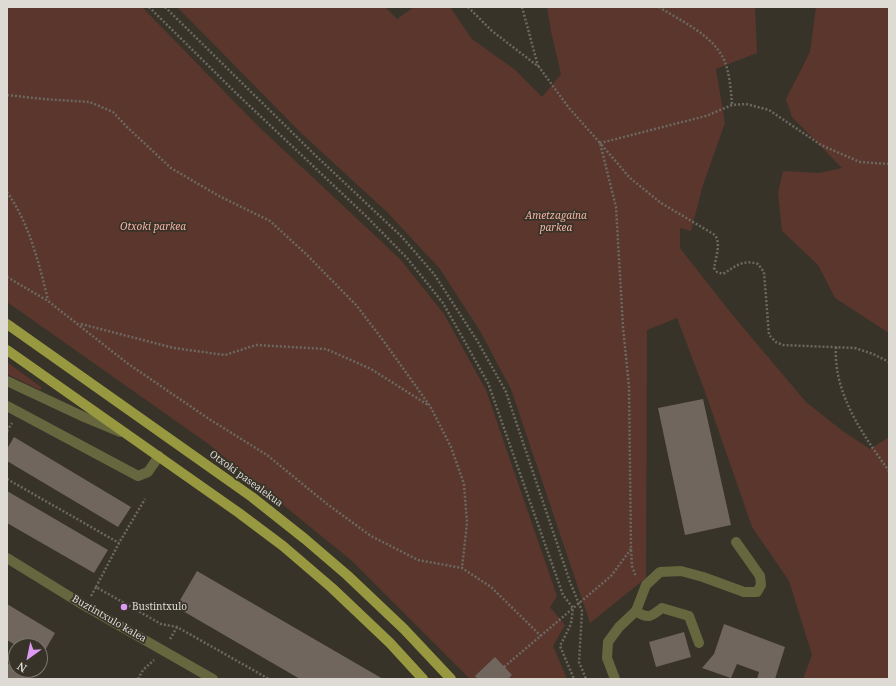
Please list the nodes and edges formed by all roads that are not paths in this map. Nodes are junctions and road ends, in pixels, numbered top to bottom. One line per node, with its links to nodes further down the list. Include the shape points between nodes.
1 (7, 324): 13 (main road, Otxoki pasealekua, via 252,497 305,539 404,629)
2 (7, 350): 5 (main road)
3 (7, 381): 5 (street)
4 (7, 406): 6 (street, via 138,476 148,472)
5 (130, 436): 6 (main road)
6 (159, 456): 12 (main road, via 283,546 390,643)
7 (736, 542): 9 (street, via 760,576 761,585 757,592 744,592 681,571 660,572 646,585)
8 (7, 558): 11 (street, Buztintxulo kalea)
9 (636, 611): 10 (street, via 643,616 652,616 662,608 689,616); 14 (street, via 608,642 606,658)
10 (699, 643)
11 (213, 679)
12 (423, 679)
13 (451, 679)
14 (615, 679)

